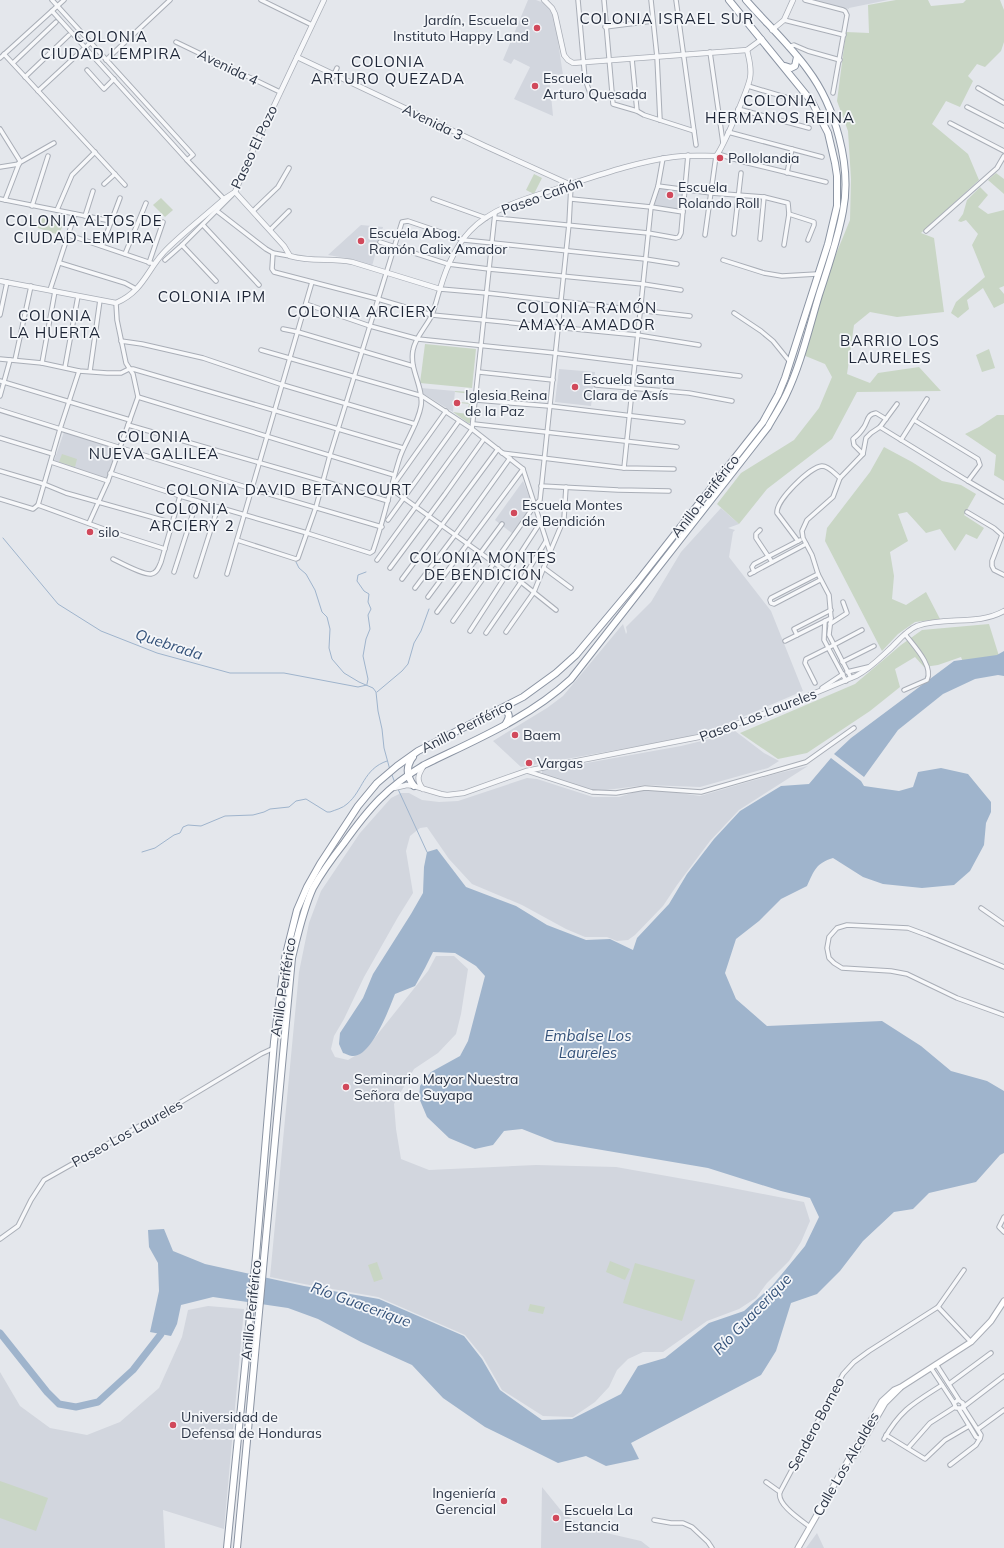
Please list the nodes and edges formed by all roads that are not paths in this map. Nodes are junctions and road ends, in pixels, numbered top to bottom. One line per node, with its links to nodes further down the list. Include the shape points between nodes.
1 (52, 0): 15 (street)
2 (64, 0): 15 (street)
3 (170, 0): 39 (street)
4 (261, 0): 20 (street)
5 (324, 0): 20 (street, Paseo El Pozo)
6 (544, 0): 43 (street, via 555,14 564,55 573,63)
7 (578, 0): 43 (street)
8 (604, 0): 21 (street)
9 (651, 0): 18 (street)
10 (676, 0): 33 (street)
11 (729, 0): 25 (highway, Anillo Periférico)
12 (746, 0): 22 (highway, Anillo Periférico)
13 (793, 0): 17 (street)
14 (805, 0): 24 (street, via 845,11 847,15)
15 (57, 6): 16 (street); 27 (street)
16 (52, 11): 29 (street); 32 (street)
17 (784, 20): 22 (street); 24 (street)
18 (653, 21): 21 (street); 35 (street)
19 (56, 22): 42 (street)
20 (312, 25): 34 (street, Paseo El Pozo)
21 (605, 27): 41 (street)
22 (772, 30): 28 (highway, Anillo Periférico)
23 (69, 35): 48 (street)
24 (844, 35): 40 (street)
25 (762, 39): 30 (street); 44 (highway, Anillo Periférico)
26 (176, 42): 54 (street, Avenida 4)
27 (90, 43): 29 (street); 39 (street)
28 (788, 47): 36 (highway, Anillo Periférico); 40 (street, via 794,45 808,52)
29 (85, 48): 49 (street); 53 (street)
30 (747, 50): 31 (street); 51 (street, via 751,68)
31 (710, 52): 33 (street); 69 (street)
32 (4, 54): 37 (street); 42 (street)
33 (684, 54): 35 (street); 67 (street)
34 (297, 57): 47 (street, Avenida 3); 54 (street, Paseo El Pozo)
35 (657, 57): 38 (street); 62 (street)
36 (797, 57): 44 (highway, via 795,66); 353 (highway, Anillo Periférico, via 822,92 833,120 842,157 845,196 834,246 798,365 786,395 768,427 579,670 553,695)
37 (0, 58)
38 (632, 59): 41 (street); 61 (street)
39 (106, 60): 81 (street, via 193,155)
40 (840, 60): 56 (street)
41 (610, 61): 43 (street); 61 (street, via 613,104)
42 (13, 63): 48 (street)
43 (584, 63): 55 (street)
44 (784, 66): 150 (highway, Anillo Periférico, via 804,90 819,114 828,133 836,163 836,211)
45 (337, 68): 47 (street)
46 (87, 70): 49 (street, via 104,89)
47 (334, 75): 50 (street); 91 (street, Avenida 3)
48 (25, 77): 53 (street)
49 (114, 79): 81 (street)
50 (331, 81)
51 (748, 86): 57 (street); 60 (street)
52 (978, 88): 58 (street)
53 (38, 90): 74 (street)
54 (280, 92): 95 (street, Paseo El Pozo)
55 (590, 93)
56 (833, 93)
57 (798, 101)
58 (1004, 103)
59 (967, 107): 64 (street)
60 (738, 109): 66 (street); 68 (street)
61 (637, 111): 62 (street)
62 (660, 120): 67 (street)
63 (950, 123): 73 (street)
64 (1004, 126)
65 (0, 128): 82 (street, via 20,161)
66 (809, 128)
67 (694, 131): 71 (street)
68 (728, 132): 69 (street); 72 (street)
69 (723, 142): 75 (street)
70 (54, 143): 82 (street)
71 (696, 145)
72 (792, 149): 79 (street); 85 (street)
73 (1004, 151)
74 (95, 152): 86 (street); 108 (street, via 72,175)
75 (717, 154): 76 (street, Paseo Cañón); 85 (street); 96 (street)
76 (688, 155): 80 (street, Paseo Cañón); 93 (street)
77 (48, 156): 106 (street)
78 (1004, 156): 123 (street, via 997,168)
79 (822, 157)
80 (663, 158): 91 (street, Paseo Cañón); 92 (street)
81 (187, 160): 100 (street)
82 (19, 164): 83 (street); 104 (street)
83 (0, 166)
84 (289, 168): 110 (street, via 278,187)
85 (787, 173): 88 (street)
86 (115, 174): 89 (street); 90 (street)
87 (741, 174): 97 (street)
88 (826, 182)
89 (104, 184)
90 (125, 185)
91 (570, 185): 103 (street); 115 (street, Paseo Cañón, via 509,205)
92 (658, 186): 93 (street); 107 (street)
93 (685, 189): 96 (street); 112 (street)
94 (94, 191): 116 (street)
95 (235, 192): 100 (street, Paseo El Pozo); 109 (street); 110 (street)
96 (711, 193): 97 (street); 127 (street)
97 (738, 194): 98 (street); 125 (street)
98 (764, 197): 114 (street, via 788,202); 128 (street)
99 (120, 198): 118 (street)
100 (224, 198): 145 (street, Paseo El Pozo)
101 (0, 199): 104 (street)
102 (433, 199): 117 (street)
103 (571, 199): 107 (street); 120 (street)
104 (5, 200): 106 (street)
105 (146, 202): 139 (street)
106 (32, 206): 108 (street)
107 (651, 207): 112 (street); 124 (street)
108 (57, 210): 113 (street)
109 (217, 211): 121 (street); 138 (street)
110 (253, 211): 122 (street)
111 (289, 211): 122 (street)
112 (683, 212): 124 (street, via 679,237)
113 (75, 214): 116 (street); 126 (street)
114 (789, 214): 130 (street, via 814,222); 134 (street)
115 (495, 215): 117 (street, Paseo Cañón); 120 (street); 132 (street)
116 (85, 216): 118 (street)
117 (486, 218): 129 (street, Paseo Cañón, via 470,231)
118 (111, 221): 135 (street)
119 (163, 222): 145 (street)
120 (569, 224): 124 (street); 137 (street)
121 (203, 225): 133 (street); 157 (street)
122 (270, 230): 140 (street)
123 (926, 231)
124 (648, 233): 141 (street)
125 (734, 234)
126 (68, 235): 135 (street); 144 (street)
127 (705, 235)
128 (760, 239)
129 (464, 240): 132 (street); 136 (street, via 404,221); 146 (street, Paseo Cañón)
130 (808, 240)
131 (380, 242): 136 (street)
132 (492, 243): 137 (street); 148 (street)
133 (182, 245): 142 (street); 153 (street)
134 (784, 245)
135 (102, 246): 139 (street)
136 (394, 246): 146 (street); 149 (street)
137 (566, 251): 141 (street); 151 (street)
138 (273, 253): 140 (street); 155 (street, via 274,272)
139 (126, 254): 145 (street)
140 (290, 256): 149 (street, via 309,260 338,259)
141 (645, 259): 147 (street); 156 (street)
142 (165, 260)
143 (723, 260): 150 (street, via 782,276)
144 (60, 263): 159 (street, via 125,283); 162 (street)
145 (152, 263): 159 (street, Paseo El Pozo, via 145,280)
146 (448, 264): 148 (street); 160 (street, Paseo Cañón)
147 (677, 264)
148 (489, 269): 151 (street); 163 (street)
149 (386, 273): 160 (street); 165 (street)
150 (817, 274): 193 (highway, Anillo Periférico)
151 (564, 277): 156 (street); 167 (street)
152 (0, 281): 154 (street)
153 (216, 281)
154 (7, 282): 158 (street); 172 (street)
155 (312, 282): 165 (street); 169 (street)
156 (643, 284): 161 (street); 170 (street)
157 (259, 285)
158 (31, 286): 162 (street); 191 (street)
159 (136, 289): 168 (street, Paseo El Pozo)
160 (440, 289): 163 (street); 173 (street, Paseo Cañón)
161 (681, 290)
162 (52, 291): 164 (street); 194 (street)
163 (487, 293): 167 (street); 175 (street)
164 (78, 296): 166 (street); 196 (street)
165 (378, 299): 173 (street); 176 (street)
166 (100, 300): 168 (street); 199 (street)
167 (560, 301): 170 (street); 177 (street)
168 (116, 303): 182 (street)
169 (306, 304): 176 (street); 179 (street)
170 (640, 310): 174 (street); 180 (street)
171 (734, 313): 193 (street, via 764,334)
172 (0, 315)
173 (432, 315): 175 (street); 181 (street, Paseo Cañón)
174 (690, 316)
175 (484, 319): 177 (street); 184 (street)
176 (370, 326): 181 (street); 186 (street)
177 (558, 327): 180 (street); 187 (street)
178 (283, 329): 179 (street)
179 (298, 332): 186 (street); 188 (street)
180 (637, 335): 183 (street); 192 (street)
181 (418, 339): 184 (street); 195 (street, Paseo Cañón, via 413,349)
182 (121, 341): 197 (street); 205 (street, via 202,358)
183 (698, 345)
184 (481, 346): 187 (street); 200 (street)
185 (261, 350): 188 (street)
186 (362, 351): 195 (street); 202 (street)
187 (555, 353): 192 (street); 203 (street)
188 (291, 358): 202 (street); 205 (street)
189 (0, 359): 190 (street)
190 (10, 360): 191 (street); 204 (street)
191 (15, 360): 194 (street)
192 (634, 362): 201 (street); 207 (street)
193 (790, 362): 352 (highway, Anillo Periférico, via 778,395 763,422 638,581 576,654 556,673)
194 (42, 363): 196 (street)
195 (413, 366): 209 (street, Paseo Cañón)
196 (65, 367): 198 (street)
197 (129, 369): 199 (street, via 121,373); 210 (street, via 133,374); 219 (street)
198 (79, 370): 199 (street); 214 (street)
199 (90, 371)
200 (479, 372): 203 (street); 212 (street)
201 (740, 376)
202 (355, 377): 209 (street); 215 (street)
203 (553, 380): 217 (street)
204 (2, 382): 208 (street); 214 (street)
205 (283, 385): 215 (street); 219 (street)
206 (596, 385): 207 (street)
207 (632, 388): 213 (street, via 689,393); 221 (street)
208 (0, 396)
209 (422, 396): 220 (street); 227 (street, Paseo Cañón)
210 (138, 397): 223 (street); 235 (street)
211 (927, 399): 224 (street)
212 (476, 400): 217 (street); 228 (street)
213 (732, 401)
214 (69, 402): 223 (street); 231 (street)
215 (347, 403): 227 (street); 232 (street)
216 (897, 404): 222 (street)
217 (549, 406): 221 (street); 234 (street)
218 (0, 410): 231 (street)
219 (276, 410): 232 (street); 235 (street)
220 (446, 411): 225 (street); 266 (street)
221 (629, 416): 226 (street); 239 (street)
222 (886, 419): 230 (street); 246 (street, via 876,413 871,414 864,428 852,439)
223 (130, 420): 229 (street)
224 (914, 420): 238 (street); 261 (street, via 978,459 980,465)
225 (459, 421): 233 (street); 269 (street)
226 (683, 422)
227 (415, 424): 242 (street, Paseo Cañón)
228 (474, 424): 233 (street); 234 (street)
229 (128, 425): 241 (street); 251 (street)
230 (880, 427): 238 (street); 246 (street, via 866,438)
231 (60, 429): 241 (street); 245 (street)
232 (339, 429): 242 (street); 247 (street)
233 (472, 429): 237 (street); 279 (street)
234 (547, 433): 239 (street); 249 (street)
235 (268, 437): 247 (street); 251 (street)
236 (0, 438): 245 (street)
237 (484, 439): 243 (street); 282 (street)
238 (901, 440): 261 (street)
239 (627, 441): 240 (street); 252 (street)
240 (678, 447)
241 (119, 448): 256 (street); 265 (street)
242 (403, 448): 257 (street, Paseo Cañón)
243 (498, 449): 244 (street); 288 (street)
244 (502, 452): 248 (street); 249 (street)
245 (54, 454): 250 (street)
246 (862, 454): 258 (street)
247 (330, 455): 257 (street); 260 (street)
248 (510, 458): 254 (street); 292 (street)
249 (544, 458): 252 (street); 263 (street)
250 (51, 462): 259 (street); 262 (street)
251 (260, 463): 260 (street); 265 (street)
252 (624, 468): 253 (street)
253 (674, 468)
254 (523, 469): 276 (street); 297 (street)
255 (0, 471): 262 (street)
256 (110, 473): 259 (street); 268 (street)
257 (394, 475): 266 (street, Paseo Cañón)
258 (840, 478): 293 (street, via 833,497 804,523); 296 (street, via 829,468 819,467 808,473 785,495 777,513)
259 (108, 481): 273 (street)
260 (323, 481): 272 (street); 278 (street)
261 (968, 482): 274 (street)
262 (44, 484): 273 (street); 275 (street)
263 (541, 486): 264 (street); 276 (street, via 540,502)
264 (566, 487): 267 (street); 301 (street, via 564,519)
265 (252, 489): 278 (street); 281 (street)
266 (391, 489): 269 (street); 272 (street, Paseo Cañón)
267 (669, 491)
268 (180, 496): 271 (street); 284 (street)
269 (403, 497): 279 (street); 283 (street)
270 (0, 499): 275 (street, via 33,509)
271 (196, 501): 277 (street); 309 (street)
272 (388, 501): 289 (street, Paseo Cañón)
273 (98, 502): 284 (street); 286 (street)
274 (1004, 502)
275 (38, 505): 286 (street)
276 (535, 505): 285 (street); 306 (street)
277 (218, 507): 281 (street); 316 (street)
278 (316, 507): 289 (street); 291 (street)
279 (417, 507): 282 (street); 304 (street)
280 (967, 512): 315 (street, via 1002,535 992,566)
281 (244, 514): 291 (street); 294 (street)
282 (428, 516): 288 (street); 307 (street)
283 (388, 520)
284 (173, 523): 299 (street)
285 (540, 523): 295 (street); 310 (street)
286 (89, 524): 299 (street)
287 (502, 524): 300 (street)
288 (442, 525): 292 (street); 317 (street)
289 (382, 527): 291 (street, Paseo Cañón, via 370,553)
290 (760, 530): 302 (street, via 756,538)
291 (307, 533): 294 (street, via 298,559)
292 (455, 535): 297 (street); 320 (street)
293 (803, 538): 296 (street); 298 (street)
294 (237, 540): 312 (street)
295 (546, 540): 301 (street); 319 (street)
296 (798, 541): 302 (street)
297 (468, 544): 300 (street); 323 (street)
298 (806, 544): 305 (street); 314 (street)
299 (165, 549): 303 (street, via 157,571 152,574)
300 (480, 552): 306 (street); 328 (street)
301 (550, 552): 308 (street)
302 (769, 556): 305 (street); 311 (street, via 752,565)
303 (113, 559)
304 (378, 560)
305 (772, 562): 311 (street)
306 (494, 563): 310 (street); 330 (street)
307 (390, 568)
308 (544, 568): 321 (street); 322 (street)
309 (174, 572)
310 (507, 572): 319 (street); 333 (street)
311 (754, 572): 313 (street)
312 (227, 574)
313 (750, 574)
314 (818, 574): 318 (street); 318 (street, via 771,598 770,603 774,604)
315 (1004, 575)
316 (196, 576)
317 (402, 579)
318 (820, 580): 326 (street, via 829,595)
319 (521, 582): 322 (street); 336 (street)
320 (414, 588)
321 (571, 588)
322 (534, 592): 325 (street); 335 (street)
323 (428, 597)
324 (843, 602): 332 (street, via 847,614)
325 (556, 610)
326 (831, 610): 329 (street); 338 (street, via 794,629)
327 (1004, 611): 337 (street, Paseo Los Laureles, via 982,620 925,624)
328 (437, 612)
329 (831, 618): 331 (street); 332 (street)
330 (453, 621)
331 (825, 621): 338 (street); 342 (street, via 824,640)
332 (830, 624): 340 (street, via 829,635)
333 (470, 630)
334 (862, 630): 340 (street)
335 (506, 632)
336 (486, 633)
337 (905, 634): 344 (street, Paseo Los Laureles); 350 (street, via 926,663 929,676 927,680)
338 (798, 635): 339 (street)
339 (785, 641)
340 (833, 646): 342 (street); 343 (street)
341 (874, 646): 343 (street)
342 (828, 648): 346 (street); 349 (street, via 805,660)
343 (842, 662): 345 (street)
344 (871, 667): 345 (street); 347 (street, Paseo Los Laureles)
345 (847, 672): 347 (street)
346 (843, 674): 348 (street); 351 (street)
347 (851, 678): 348 (street, Paseo Los Laureles)
348 (846, 680): 351 (street, Paseo Los Laureles)
349 (815, 683)
350 (904, 690)
351 (814, 694): 357 (street, Paseo Los Laureles, via 711,735)
352 (502, 709): 353 (highway, via 509,714); 355 (highway, Anillo Periférico)
353 (505, 725): 356 (highway, Anillo Periférico)
354 (854, 728): 357 (street, via 806,762 701,792 645,788 616,793 592,792)
355 (418, 751): 358 (highway, via 409,762); 366 (highway, Anillo Periférico, via 377,783 358,806 307,887 297,910 285,958)
356 (424, 765): 358 (highway, Anillo Periférico); 360 (street, via 418,775 418,781)
357 (526, 771): 360 (street, Paseo Los Laureles, via 464,793 447,795)
358 (408, 774): 359 (highway); 361 (highway, Anillo Periférico)
359 (414, 786): 360 (street, Paseo Los Laureles); 361 (street, Paseo Los Laureles, via 398,786)
360 (424, 790)
361 (387, 791): 370 (highway, Anillo Periférico, via 367,812 325,868 304,912 292,958)
362 (981, 908): 363 (street)
363 (1004, 924)
364 (1004, 967): 365 (street, via 908,928 847,925 837,928 829,937 827,948 829,958 842,968 891,970 906,974 957,998)
365 (1004, 1015)
366 (274, 1048): 369 (street, Paseo Los Laureles, via 44,1180 18,1226); 370 (highway, Anillo Periférico)
367 (1004, 1217): 368 (street, via 999,1227)
368 (1004, 1232)
369 (0, 1239)
370 (260, 1256): 397 (highway, Anillo Periférico, via 249,1330); 398 (highway, Anillo Periférico, via 257,1332)
371 (964, 1270): 373 (street)
372 (1004, 1301): 374 (main road, Calle Los Alcaldes, via 991,1321)
373 (938, 1307): 374 (street); 393 (street, Sendero Borneo, via 869,1351 843,1374)
374 (971, 1342): 376 (main road, Calle Los Alcaldes)
375 (990, 1353): 379 (street)
376 (936, 1364): 377 (main road, Calle Los Alcaldes); 379 (street)
377 (931, 1368): 380 (street); 381 (main road, Calle Los Alcaldes)
378 (1004, 1376): 383 (street)
379 (949, 1384): 382 (street)
380 (942, 1385): 383 (street); 387 (street, via 910,1406)
381 (901, 1387): 395 (main road, Calle Los Alcaldes, via 888,1395 878,1406); 401 (main road, Calle Los Alcaldes, via 885,1403)
382 (959, 1400): 383 (street); 383 (street, via 962,1401)
383 (959, 1407): 385 (street); 386 (street); 390 (street, via 930,1423)
384 (1004, 1410): 386 (street)
385 (968, 1426): 389 (street); 390 (street, via 945,1440 928,1459)
386 (978, 1429): 389 (street, via 982,1437)
387 (886, 1435): 388 (street); 390 (street)
388 (884, 1440)
389 (979, 1440): 391 (street)
390 (908, 1448)
391 (950, 1465)
392 (766, 1482): 393 (street)
393 (780, 1492): 395 (street, via 783,1504)
394 (654, 1520): 399 (street, via 671,1524 683,1522 692,1527)
395 (810, 1527): 396 (main road, Calle Los Alcaldes)
396 (806, 1535): 400 (main road); 401 (main road, Calle Los Alcaldes)
397 (227, 1548)
398 (237, 1548)
399 (712, 1548)
400 (794, 1548)
401 (800, 1548)

